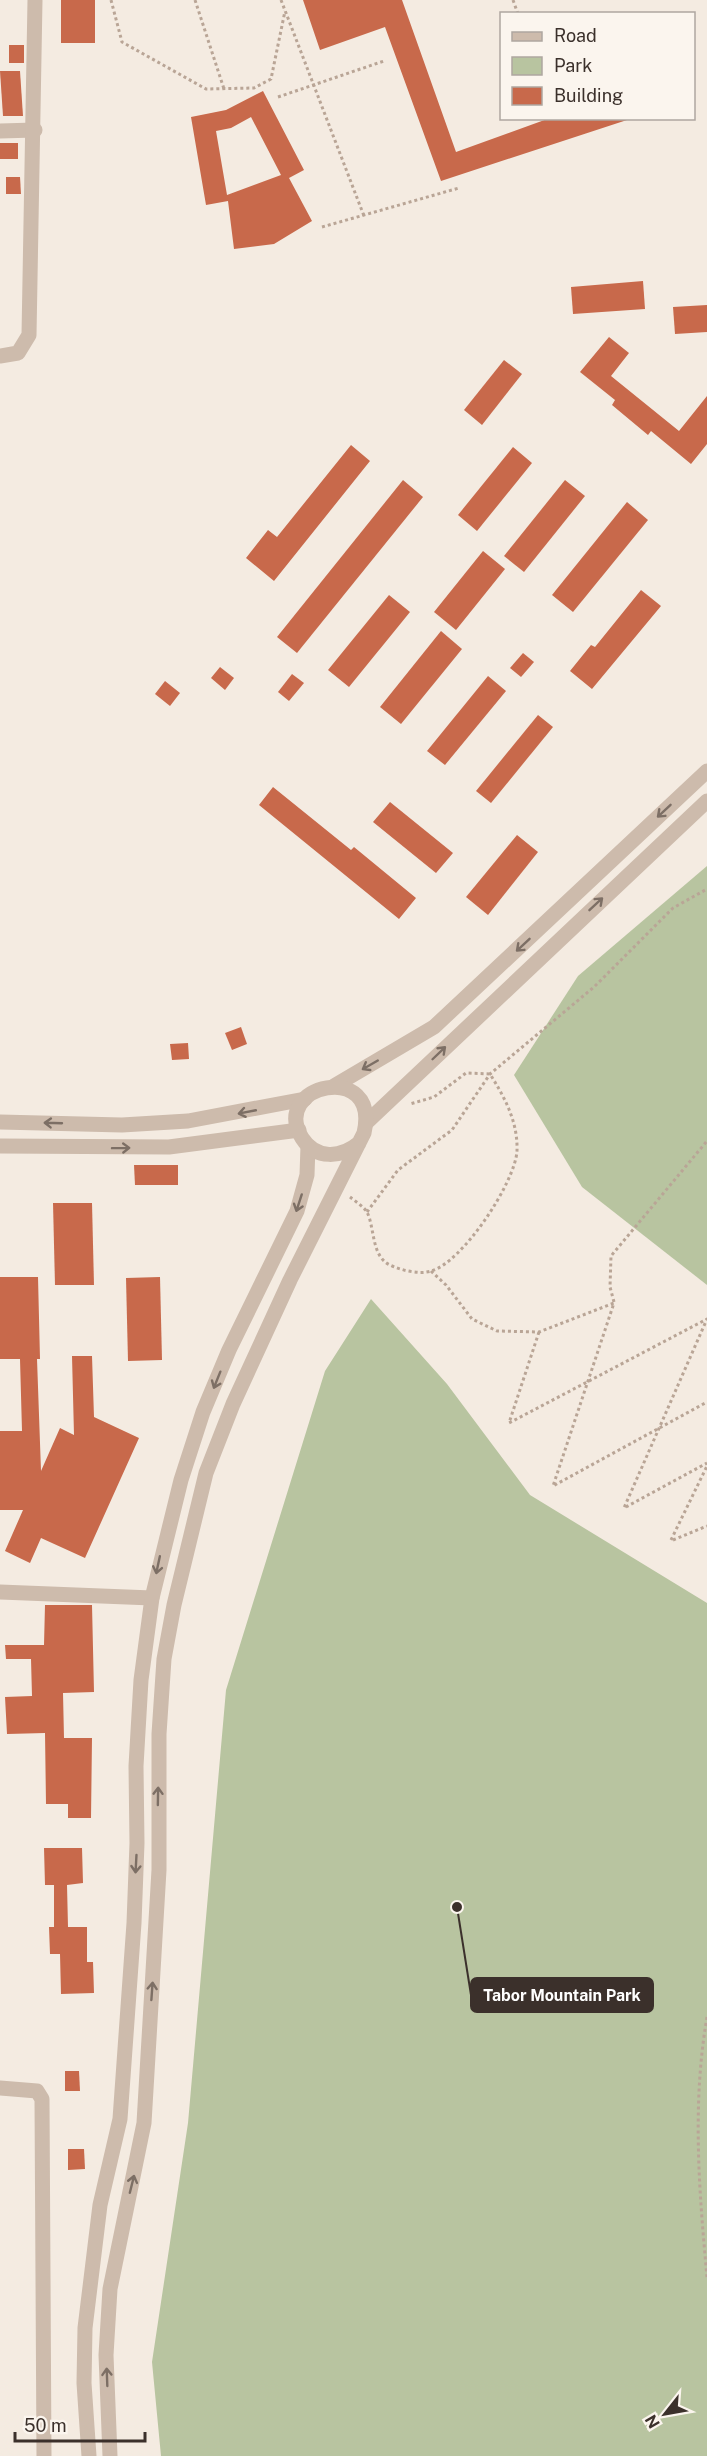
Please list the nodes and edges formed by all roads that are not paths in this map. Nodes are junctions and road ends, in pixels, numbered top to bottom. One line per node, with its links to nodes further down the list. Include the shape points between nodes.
1 (35, 0): 2 (street)
2 (35, 130): 3 (street); 4 (street, via 29,335 18,353)
3 (0, 131)
4 (0, 356)
5 (707, 771): 7 (street, one-way to 7, via 434,1027)
6 (707, 801): 10 (street, one-way to 6)
7 (334, 1086): 8 (street, via 319,1088); 10 (street, via 352,1092 361,1101)
8 (304, 1100): 9 (street, one-way to 9, via 189,1121 122,1125); 11 (street, via 298,1114)
9 (0, 1122)
10 (367, 1122): 12 (street)
11 (299, 1130): 13 (street, one-way to 11, via 169,1147); 14 (street)
12 (359, 1143): 14 (street, via 340,1154 328,1155); 20 (street, one-way to 12, via 106,2355 110,2289 144,2123 159,1870 159,1734 166,1648 206,1473 257,1349)
13 (0, 1146)
14 (308, 1146): 16 (street, one-way to 16, via 307,1175 297,1211 229,1350 204,1412 181,1480)
15 (0, 1592): 16 (street)
16 (152, 1599): 19 (street, one-way to 19, via 139,1712 134,1923 120,2119 100,2205 85,2328)
17 (0, 2088): 18 (street, via 37,2091 42,2099)
18 (44, 2456)
19 (89, 2456)
20 (110, 2456)

